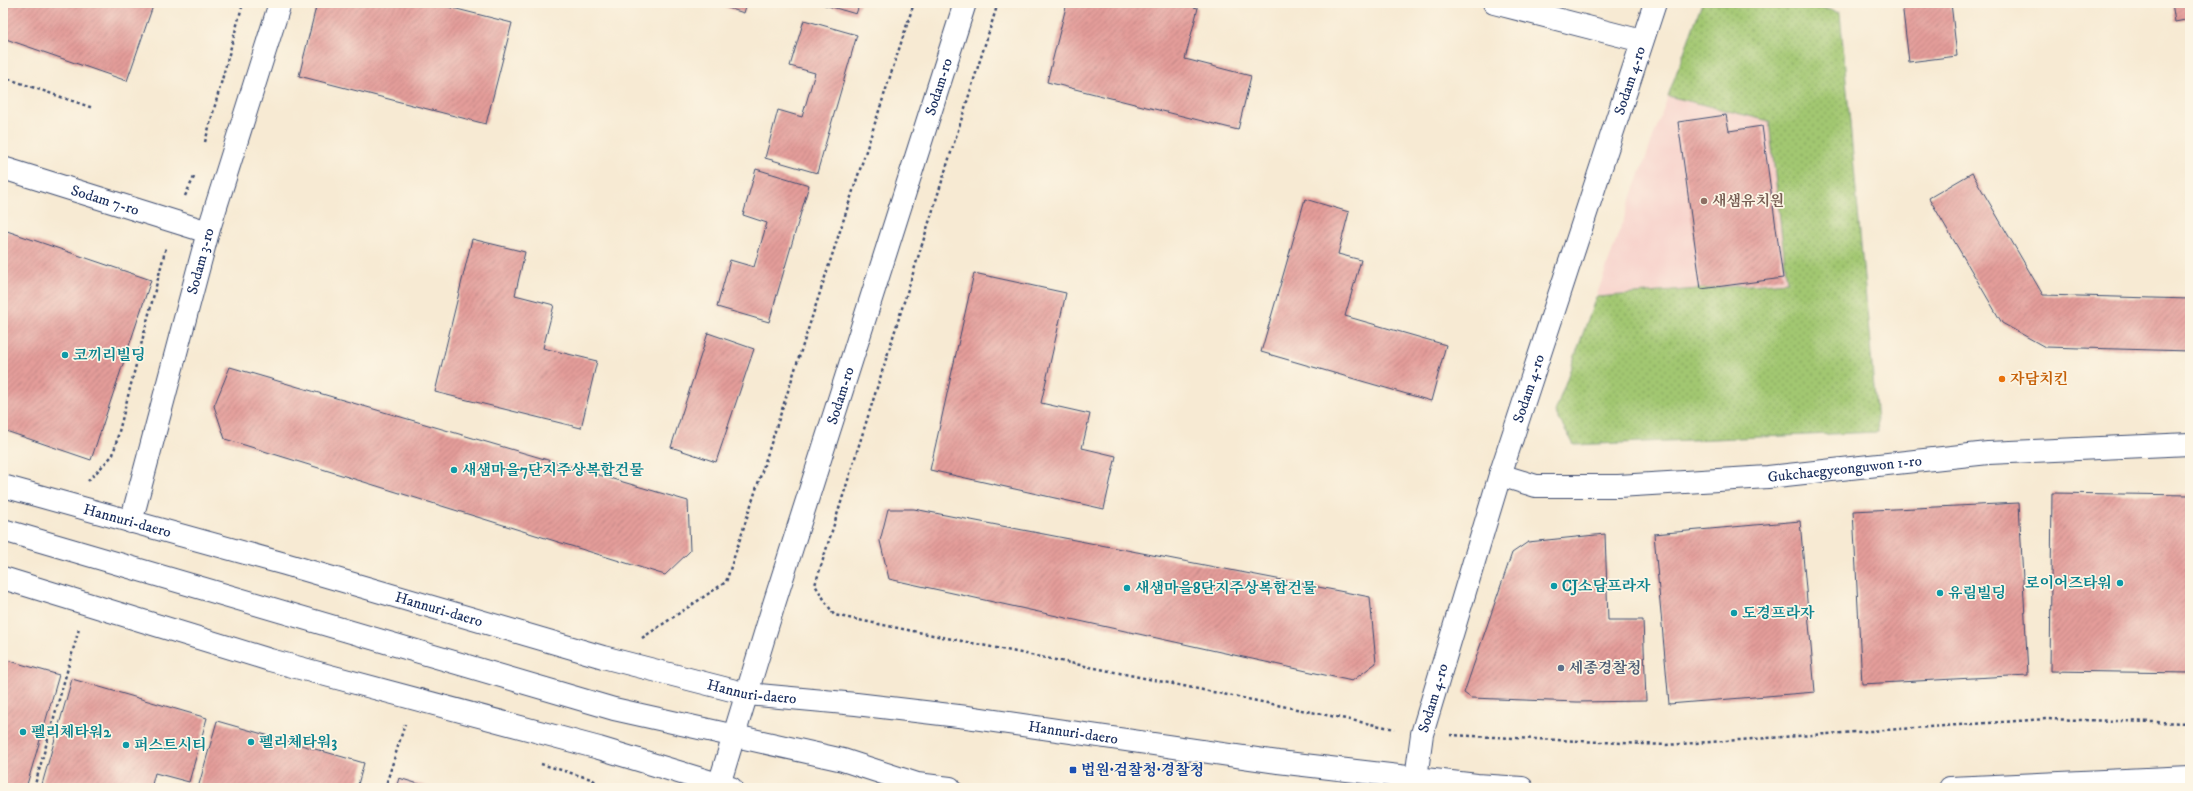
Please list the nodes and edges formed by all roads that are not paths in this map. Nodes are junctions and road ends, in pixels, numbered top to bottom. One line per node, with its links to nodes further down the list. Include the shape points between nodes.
1 (280, 3): 7 (street, Sodam 3-ro)
2 (965, 3): 14 (street, Sodam-ro)
3 (1494, 3): 5 (street)
4 (1655, 3): 5 (street, Sodam 4-ro)
5 (1642, 41): 9 (street, Sodam 4-ro)
6 (3, 168): 7 (street, Sodam 7-ro)
7 (208, 232): 11 (street, Sodam 3-ro)
8 (2190, 444): 9 (street, Gukchaegyeonguwon 1-ro, via 1988,454 1768,477 1618,486 1536,486)
9 (1500, 475): 17 (street, Sodam 4-ro, via 1422,734)
10 (3, 486): 11 (street, Hannuri-daero)
11 (131, 522): 14 (street, Hannuri-daero, via 603,657)
12 (3, 530): 15 (street, via 614,709)
13 (3, 578): 18 (street, via 270,660 599,748)
14 (747, 694): 15 (street, Sodam-ro); 17 (street, Hannuri-daero, via 967,717 1278,762)
15 (734, 736): 18 (street, Sodam-ro); 19 (street, via 843,760 917,784)
16 (2190, 777): 21 (street)
17 (1416, 778): 20 (street, Hannuri-daero)
18 (723, 787)
19 (950, 788)
20 (1522, 788)
21 (1950, 788)

